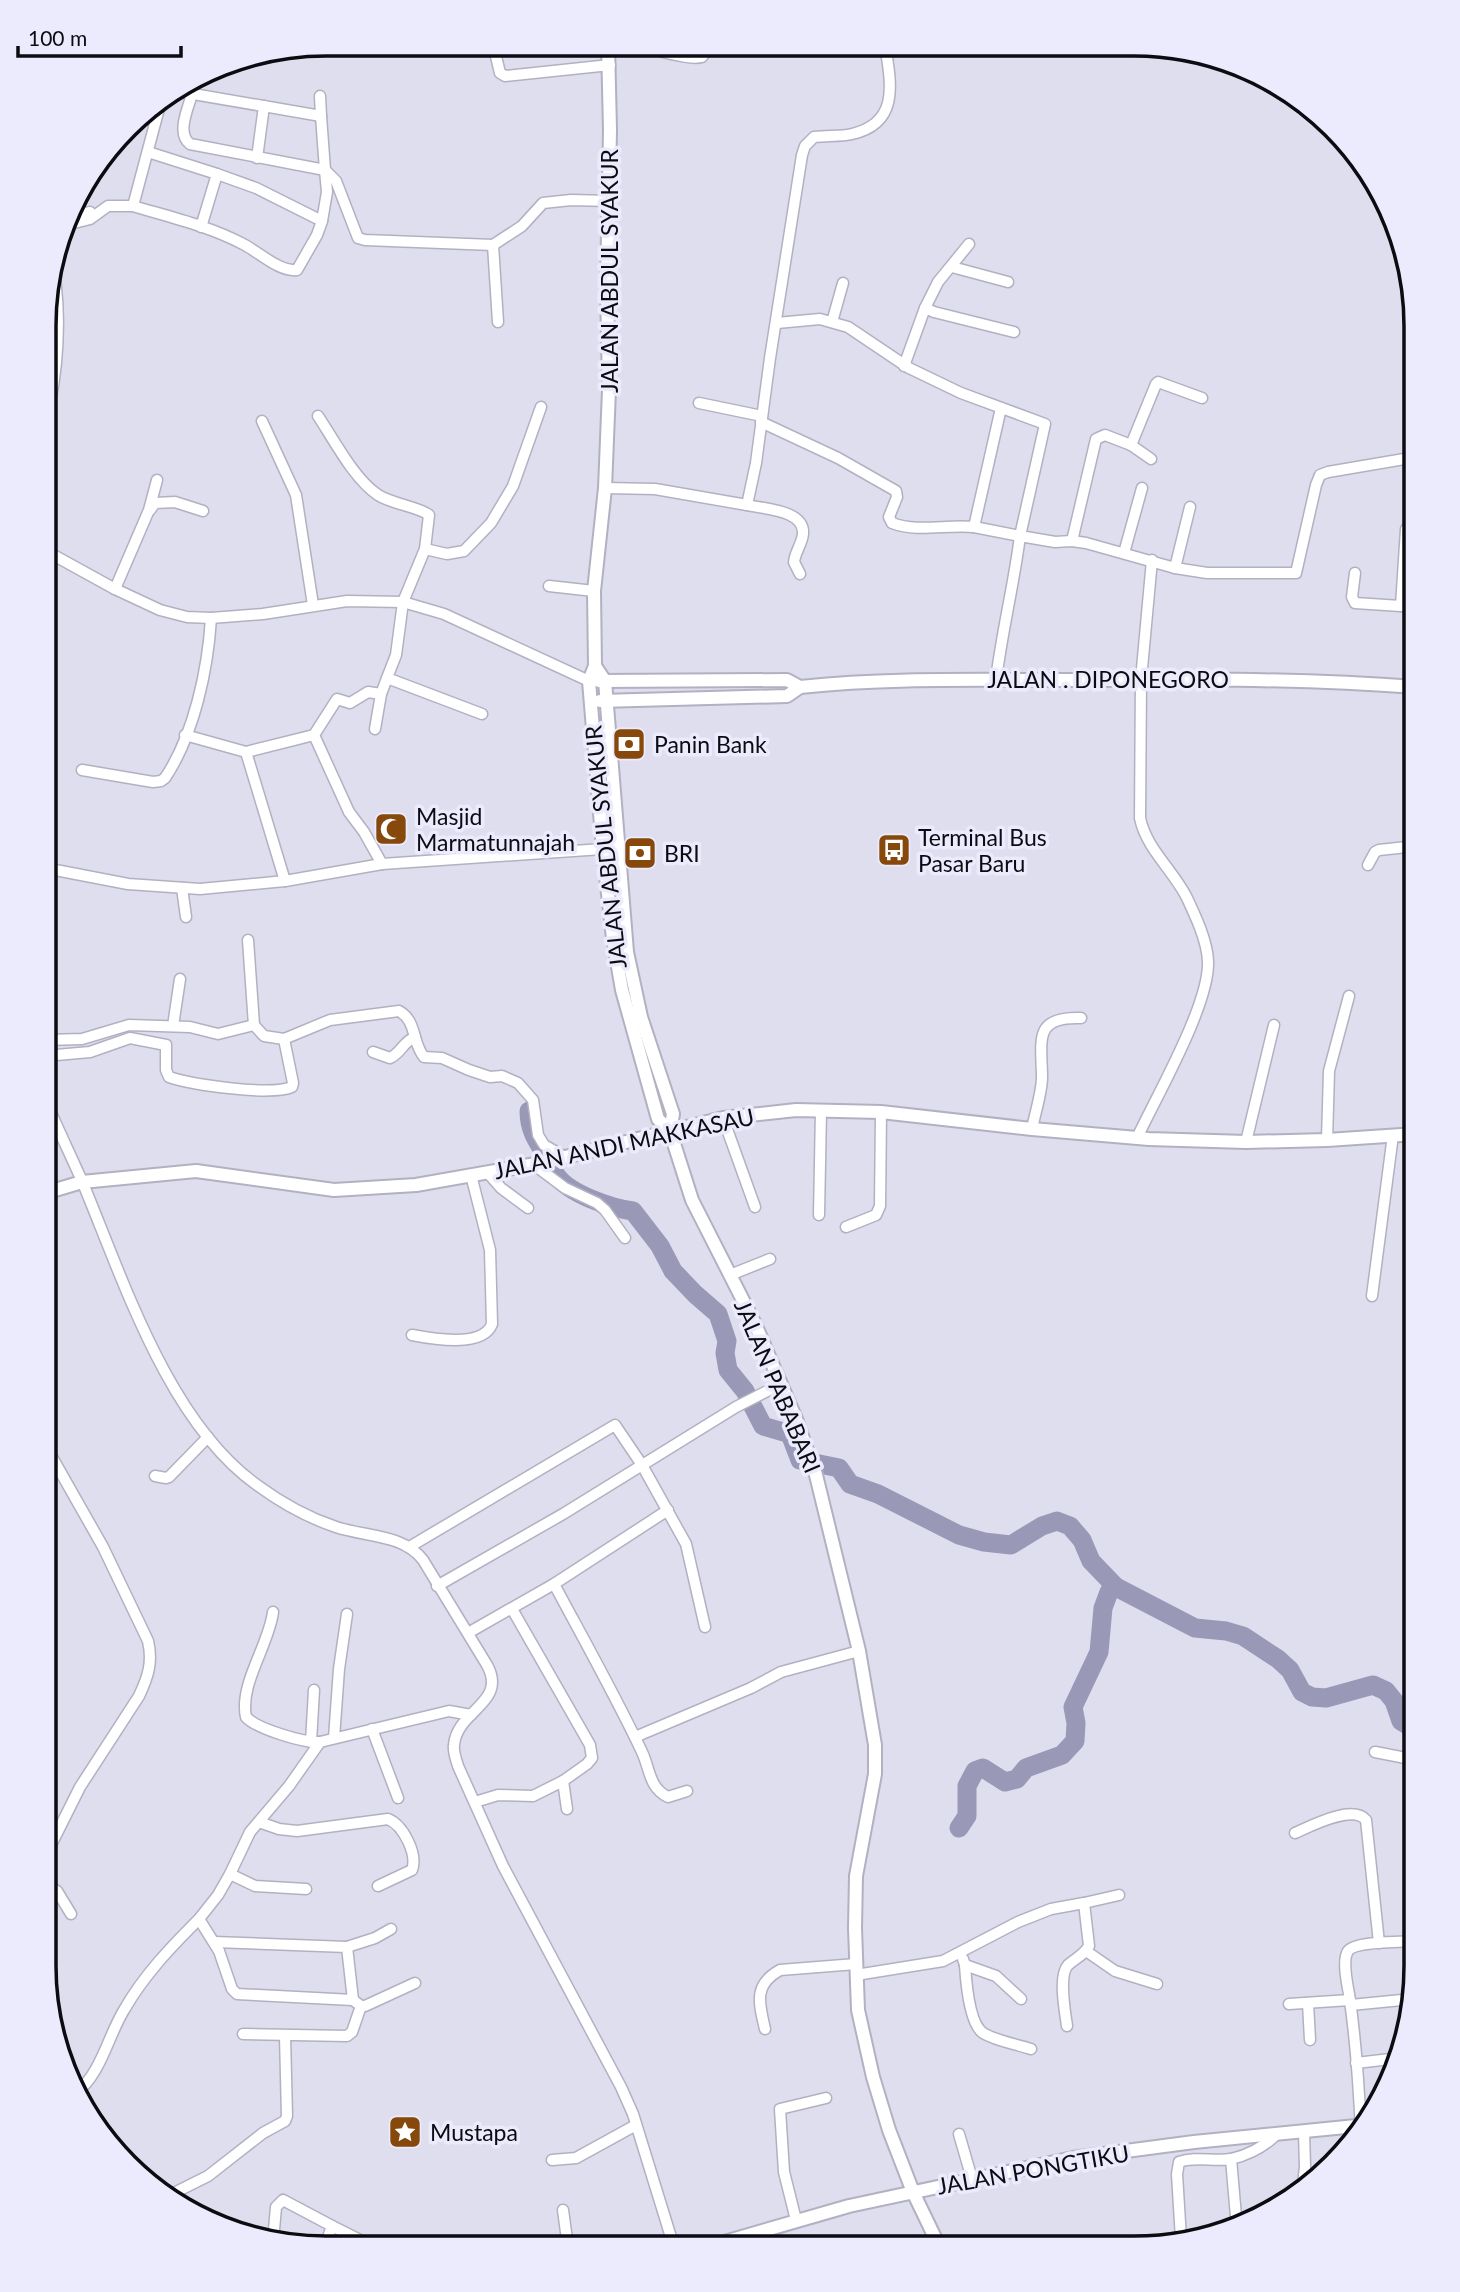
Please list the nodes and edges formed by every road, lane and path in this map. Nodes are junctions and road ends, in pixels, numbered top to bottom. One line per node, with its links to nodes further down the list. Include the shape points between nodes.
1 (496, 56): 6 (street, via 505,76)
2 (609, 56): 6 (street, JALAN ABDUL SYAKUR)
3 (683, 56): 4 (street)
4 (703, 56)
5 (887, 56): 32 (street, via 889,97 880,121 850,134 814,137 805,146)
6 (610, 65): 17 (street, JALAN ABDUL SYAKUR)
7 (189, 93): 8 (street)
8 (192, 94): 10 (street); 14 (street, via 183,132 186,140)
9 (320, 96): 12 (street)
10 (264, 106): 12 (street); 14 (street)
11 (157, 115): 13 (street)
12 (321, 116): 15 (street)
13 (148, 152): 16 (street); 18 (street)
14 (257, 158): 15 (street)
15 (325, 170): 21 (street); 25 (street, via 336,181 359,239)
16 (217, 174): 21 (street, via 257,188); 23 (street)
17 (610, 201): 25 (street, via 543,203 522,226); 46 (street, JALAN ABDUL SYAKUR)
18 (133, 206): 19 (street, via 108,206); 23 (street)
19 (101, 211): 20 (street); 22 (street)
20 (80, 215)
21 (322, 221): 23 (street, via 295,271)
22 (77, 222)
23 (201, 227)
24 (969, 244): 26 (street)
25 (493, 245): 30 (street)
26 (951, 267): 27 (street); 29 (street)
27 (1008, 282)
28 (843, 283): 31 (street)
29 (925, 308): 33 (street); 34 (street)
30 (498, 322)
31 (832, 322): 32 (street); 34 (street, via 848,327)
32 (777, 323): 40 (street)
33 (1014, 332)
34 (904, 366): 38 (street)
35 (1202, 398): 42 (street, via 1158,382)
36 (699, 403): 40 (street)
37 (541, 407): 55 (street, via 513,486 491,523 464,551 447,554)
38 (1001, 408): 52 (street); 53 (street, via 1045,426)
39 (318, 416): 55 (street, via 377,494 429,515)
40 (762, 419): 48 (street); 52 (street, via 896,491 889,517 892,523 918,530)
41 (262, 421): 67 (street, via 296,495)
42 (1131, 445): 43 (street); 54 (street, via 1105,435 1094,441)
43 (1151, 459)
44 (1404, 459): 60 (street, via 1320,475 1296,573 1207,573)
45 (157, 480): 50 (street)
46 (605, 488): 48 (street, via 655,489); 65 (street, JALAN ABDUL SYAKUR)
47 (1142, 488): 56 (street)
48 (747, 505): 62 (street, via 791,515 802,524 794,562)
49 (1190, 507): 60 (street)
50 (149, 510): 51 (street, via 156,503 175,502); 64 (street)
51 (203, 511)
52 (974, 527): 53 (street)
53 (1020, 536): 54 (street); 74 (street)
54 (1072, 541): 56 (street)
55 (425, 549): 66 (street)
56 (1124, 553): 59 (street)
57 (56, 557): 64 (street)
58 (1404, 560): 68 (street)
59 (1151, 565): 60 (street); 73 (street)
60 (1175, 568)
61 (1355, 573): 68 (street, via 1355,603)
62 (800, 574)
63 (549, 586): 65 (street)
64 (116, 590): 70 (street, via 160,610)
65 (594, 592): 71 (street, JALAN ABDUL SYAKUR)
66 (403, 602): 67 (street); 72 (street, via 396,655); 75 (street, via 444,614)
67 (313, 605): 70 (street)
68 (1401, 606): 69 (street)
69 (1404, 606)
70 (211, 618): 84 (street, via 209,653)
71 (594, 666): 75 (street, JALAN ABDUL SYAKUR); 76 (street)
72 (387, 678): 79 (street); 82 (street)
73 (1140, 679): 74 (street, JALAN . DIPONEGORO); 77 (street, JALAN . DIPONEGORO); 117 (street, via 1140,818 1186,897 1208,959 1194,1016)
74 (996, 680): 78 (street, JALAN . DIPONEGORO)
75 (589, 681): 76 (street); 80 (street, JALAN ABDUL SYAKUR)
76 (605, 681): 78 (street, via 787,680); 81 (street, JALAN ABDUL SYAKUR)
77 (1404, 686)
78 (800, 687): 81 (street, via 788,696)
79 (381, 694): 83 (street); 85 (street, via 368,692 350,703 337,699)
80 (589, 701): 81 (street); 90 (street, JALAN ABDUL SYAKUR)
81 (607, 701): 89 (street, JALAN ABDUL SYAKUR)
82 (482, 714)
83 (375, 729)
84 (186, 735): 86 (street); 87 (street, via 161,782)
85 (314, 735): 86 (street); 91 (street, via 349,812)
86 (246, 752): 94 (street)
87 (82, 770)
88 (1404, 847): 92 (street, via 1379,850)
89 (617, 848): 90 (street); 114 (street, JALAN ABDUL SYAKUR, via 627,952 641,1017 673,1114)
90 (603, 849): 91 (street); 114 (street, JALAN ABDUL SYAKUR, via 622,990 659,1119)
91 (382, 864): 94 (street)
92 (1368, 865)
93 (56, 870): 95 (street, via 128,884)
94 (285, 881): 95 (street)
95 (182, 888): 96 (street)
96 (186, 918)
97 (248, 940): 101 (street)
98 (180, 979): 103 (street)
99 (1349, 996): 118 (street, via 1329,1071)
100 (1081, 1018): 113 (street, via 1053,1020 1043,1033 1041,1085)
101 (254, 1025): 103 (street, via 218,1034 190,1027); 104 (street, via 264,1036)
102 (1274, 1025): 119 (street)
103 (167, 1033): 104 (street, via 169,1077 245,1091 292,1087); 106 (street, via 129,1025 82,1039); 108 (street, via 130,1038 90,1052)
104 (284, 1039): 105 (street, via 330,1020 399,1011 409,1018)
105 (411, 1039): 107 (street, via 390,1058); 120 (street, via 428,1059 442,1058 518,1083 533,1100 538,1135)
106 (56, 1040)
107 (373, 1052)
108 (56, 1055)
109 (821, 1110): 110 (street, JALAN ANDI MAKKASAU); 111 (street, JALAN ANDI MAKKASAU); 128 (street)
110 (881, 1112): 113 (street, JALAN ANDI MAKKASAU); 129 (street, via 880,1206 876,1215)
111 (723, 1118): 114 (street, JALAN ANDI MAKKASAU); 126 (street)
112 (56, 1123): 124 (street)
113 (1032, 1129): 117 (street, JALAN ANDI MAKKASAU)
114 (670, 1131): 120 (street, JALAN ANDI MAKKASAU); 132 (street, JALAN PABABARI, via 692,1200)
115 (1393, 1135): 116 (street, JALAN ANDI MAKKASAU); 118 (street, JALAN ANDI MAKKASAU); 133 (street)
116 (1404, 1135)
117 (1137, 1138): 119 (street, JALAN ANDI MAKKASAU)
118 (1327, 1140): 119 (street, JALAN ANDI MAKKASAU)
119 (1246, 1142)
120 (560, 1158): 121 (street, JALAN ANDI MAKKASAU)
121 (537, 1163): 122 (street, JALAN ANDI MAKKASAU); 130 (street, via 565,1188 597,1203)
122 (487, 1172): 123 (street, JALAN ANDI MAKKASAU); 127 (street)
123 (471, 1175): 124 (street, JALAN ANDI MAKKASAU, via 416,1185 334,1190 196,1171); 134 (street, via 491,1250 492,1324 482,1336 469,1339)
124 (82, 1181): 125 (street, JALAN ANDI MAKKASAU); 136 (street, via 159,1362)
125 (56, 1189)
126 (755, 1207)
127 (528, 1208)
128 (819, 1215)
129 (846, 1227)
130 (625, 1238)
131 (770, 1259): 132 (street)
132 (730, 1275): 135 (street, JALAN PABABARI)
133 (1372, 1296)
134 (412, 1335)
135 (781, 1384): 138 (street); 149 (street, JALAN PABABARI, via 816,1475)
136 (208, 1437): 139 (street, via 169,1477); 141 (street, via 239,1472 307,1514 353,1532)
137 (56, 1465): 165 (street, via 103,1547 151,1653 139,1696 80,1787)
138 (642, 1465): 140 (street); 141 (street, via 620,1428 612,1425); 143 (street)
139 (155, 1476)
140 (668, 1510): 142 (street); 147 (street, via 688,1550)
141 (411, 1546): 143 (street)
142 (554, 1584): 144 (street); 153 (street)
143 (437, 1586): 148 (street)
144 (512, 1609): 148 (street); 158 (street, via 592,1750 591,1762)
145 (273, 1612): 155 (street, via 246,1694 247,1717 262,1727)
146 (346, 1614): 154 (street)
147 (705, 1627)
148 (468, 1633): 151 (street, via 491,1671 493,1684)
149 (859, 1651): 153 (street, via 781,1672); 182 (street, JALAN PABABARI, via 875,1774 856,1876)
150 (314, 1690): 155 (street)
151 (471, 1714): 152 (street, via 449,1711); 161 (street, via 456,1737 454,1754)
152 (372, 1729): 154 (street); 160 (street)
153 (635, 1737): 159 (street, via 659,1792 672,1797)
154 (334, 1738): 155 (street)
155 (315, 1742): 163 (street, via 289,1786)
156 (1375, 1752): 157 (street)
157 (1404, 1758)
158 (563, 1781): 161 (street, via 533,1796 498,1795); 162 (street)
159 (687, 1791)
160 (398, 1798)
161 (475, 1802): 202 (street, via 503,1866 621,2087)
162 (567, 1809)
163 (260, 1822): 166 (street); 167 (street, via 297,1831 388,1819 397,1822 415,1864 412,1870)
164 (1295, 1833): 177 (street, via 1328,1819 1356,1813 1364,1816)
165 (56, 1835)
166 (230, 1874): 168 (street, via 255,1886); 173 (street)
167 (378, 1886)
168 (306, 1889)
169 (56, 1890): 172 (street)
170 (1119, 1895): 171 (street)
171 (1084, 1903): 179 (street); 180 (street, via 1018,1922)
172 (71, 1914)
173 (199, 1919): 175 (street); 199 (street, via 138,1987)
174 (391, 1929): 178 (street)
175 (215, 1942): 178 (street); 187 (street, via 237,1994)
176 (1404, 1942): 177 (street)
177 (1379, 1944): 189 (street, via 1349,1949)
178 (346, 1947): 187 (street)
179 (1086, 1951): 184 (street, via 1115,1971); 191 (street, via 1068,1966 1062,1979)
180 (961, 1952): 181 (street); 182 (street, via 943,1961)
181 (965, 1965): 185 (street, via 996,1976); 196 (street, via 966,1987 979,2029)
182 (856, 1969): 192 (street, via 780,1970 769,1976 759,2002); 212 (street, JALAN PABABARI, via 858,2010 873,2077)
183 (415, 1983): 187 (street, via 371,2004)
184 (1157, 1984)
185 (1021, 1999)
186 (1402, 2000): 189 (street)
187 (357, 2003): 194 (street, via 348,2034)
188 (1308, 2003): 189 (street); 190 (street); 195 (street)
189 (1350, 2003): 198 (street)
190 (1289, 2004)
191 (1067, 2026)
192 (765, 2029)
193 (243, 2034): 194 (street)
194 (285, 2036): 211 (street, via 285,2121 208,2176)
195 (1310, 2040)
196 (1031, 2049)
197 (1387, 2059): 198 (street)
198 (1356, 2063): 201 (street)
199 (83, 2084)
200 (826, 2098): 215 (street, via 780,2109 784,2172)
201 (1361, 2113)
202 (636, 2125): 208 (street, via 576,2158); 222 (street)
203 (1350, 2129): 204 (street, JALAN PONGTIKU)
204 (1304, 2132): 206 (street, JALAN PONGTIKU); 209 (street)
205 (959, 2134): 210 (street)
206 (1276, 2134): 207 (street, via 1267,2144); 210 (street, JALAN PONGTIKU, via 1073,2158)
207 (1231, 2159): 214 (street); 218 (street, via 1180,2162)
208 (551, 2160)
209 (1304, 2176)
210 (972, 2179): 212 (street, JALAN PONGTIKU)
211 (177, 2192)
212 (913, 2192): 215 (street, JALAN PONGTIKU); 224 (street, JALAN PABABARI)
213 (563, 2210): 221 (street)
214 (1236, 2216)
215 (796, 2220): 223 (street, JALAN PONGTIKU)
216 (331, 2226): 217 (street, via 283,2200 276,2207); 219 (street); 220 (street)
217 (273, 2231)
218 (1181, 2232)
219 (328, 2236)
220 (352, 2236)
221 (567, 2236)
222 (671, 2236)
223 (743, 2236)
224 (934, 2236)

